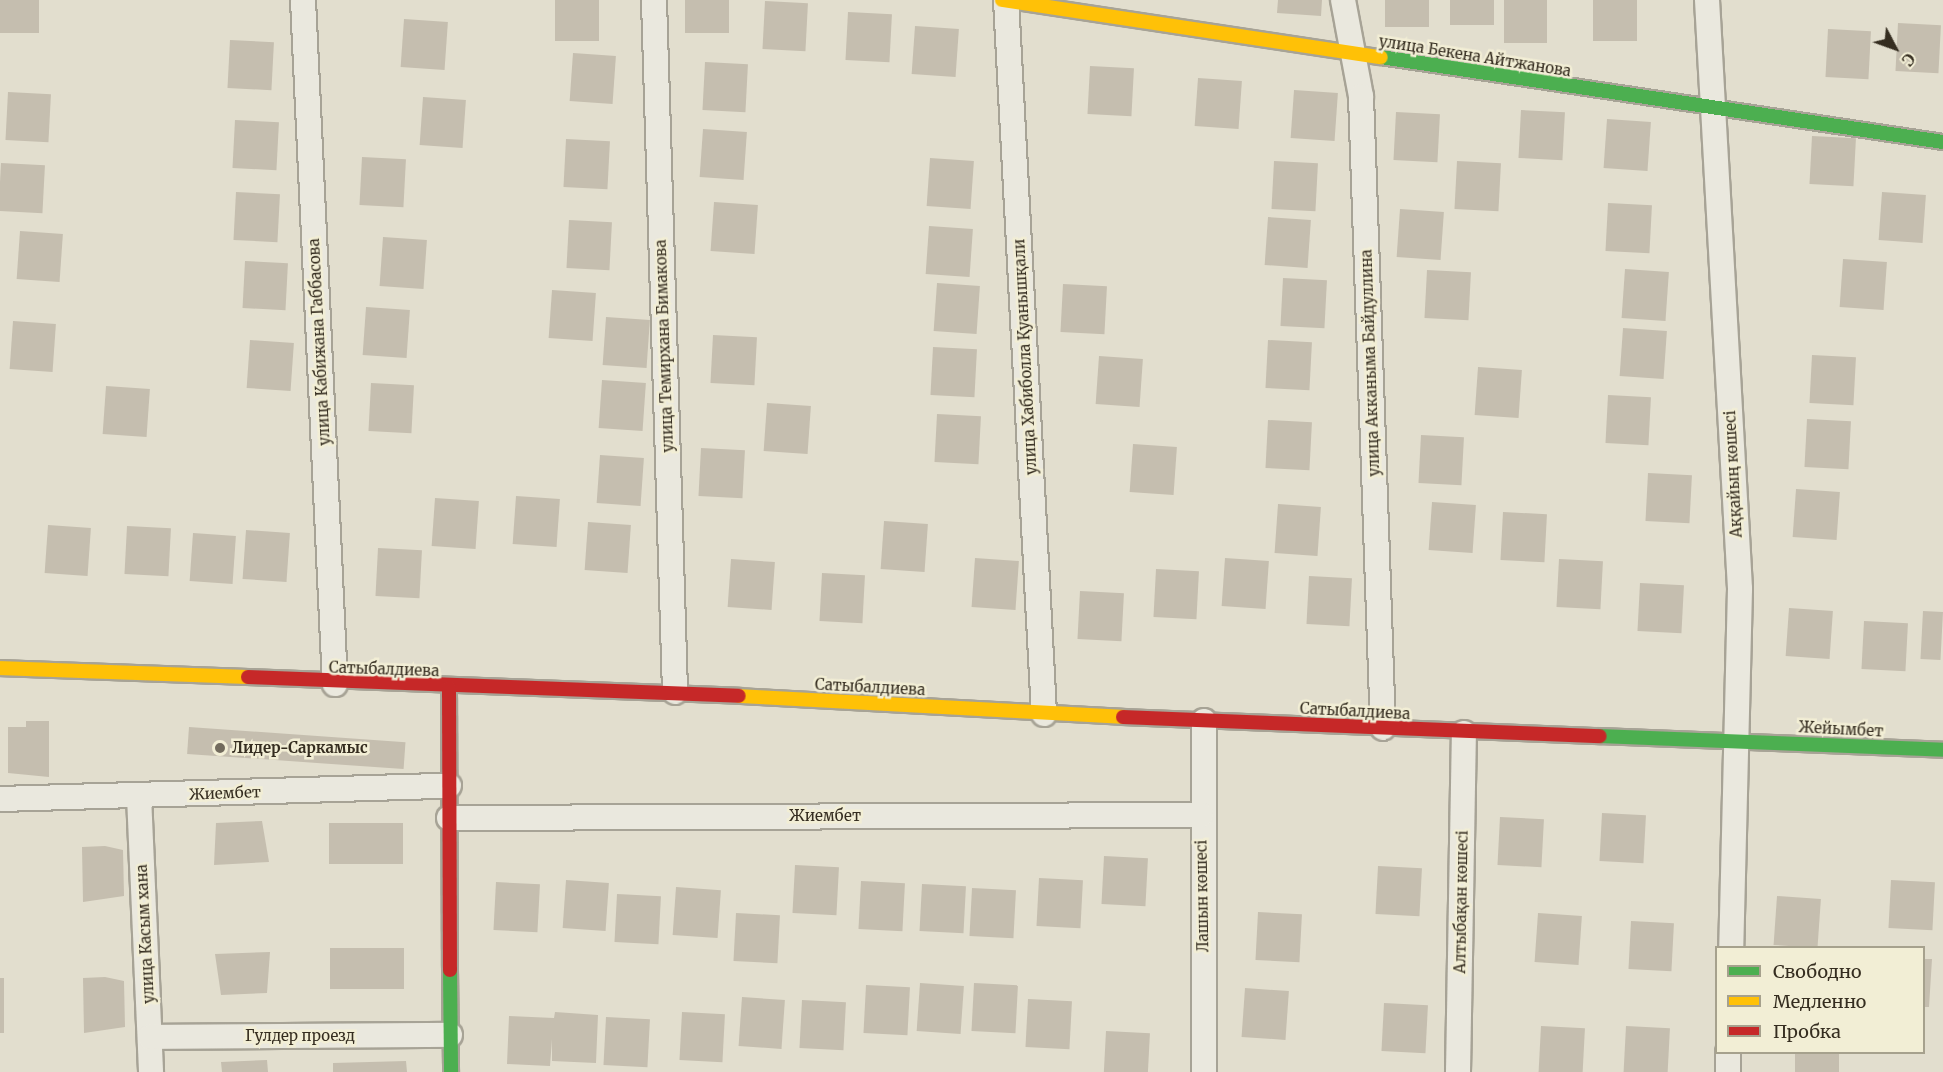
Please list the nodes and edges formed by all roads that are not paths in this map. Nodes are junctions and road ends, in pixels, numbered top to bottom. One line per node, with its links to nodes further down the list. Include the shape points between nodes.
1 (303, 0): 10 (street, улица Кабижана Габбасова)
2 (654, 0): 12 (street, улица Темирхана Бимакова)
3 (1005, 0): 6 (street, улица Бекена Айтжанова); 13 (street, улица Хабиболла Қуанышқали)
4 (1343, 0): 6 (street, улица Акканыма Байдуллина)
5 (1707, 0): 7 (street, Аққайың көшесі)
6 (1349, 52): 7 (street, улица Бекена Айтжанова); 15 (street, улица Акканыма Байдуллина, via 1361,96)
7 (1713, 111): 8 (street, улица Бекена Айтжанова); 17 (street, Аққайың көшесі, via 1740,589)
8 (1943, 142)
9 (0, 668): 10 (street, Сатыбалдиева)
10 (335, 684): 11 (street, Сатыбалдиева)
11 (449, 688): 12 (street, Сатыбалдиева); 19 (street)
12 (675, 692): 13 (street, Сатыбалдиева)
13 (1044, 714): 14 (street, Сатыбалдиева)
14 (1204, 721): 15 (street, Сатыбалдиева); 22 (street, Лашын көшесі)
15 (1383, 728): 16 (street, Сатыбалдиева)
16 (1464, 733): 17 (street, Сатыбалдиева); 31 (street, Алтыбақан көшесі)
17 (1737, 740): 18 (street, Жейымбет); 24 (street, Аққайың көшесі)
18 (1943, 750)
19 (449, 786): 20 (street, Жиембет); 23 (street)
20 (139, 796): 21 (street, Жиембет); 26 (street, улица Касым хана)
21 (0, 799)
22 (1201, 814): 23 (street, Жиембет); 30 (street, Лашын көшесі)
23 (449, 818): 25 (street)
24 (1731, 946)
25 (450, 1035): 26 (street, Гулдер проезд); 29 (street)
26 (150, 1037): 28 (street, улица Касым хана)
27 (1728, 1054): 32 (street)
28 (150, 1072)
29 (451, 1072)
30 (1204, 1072)
31 (1458, 1072)
32 (1728, 1072)

